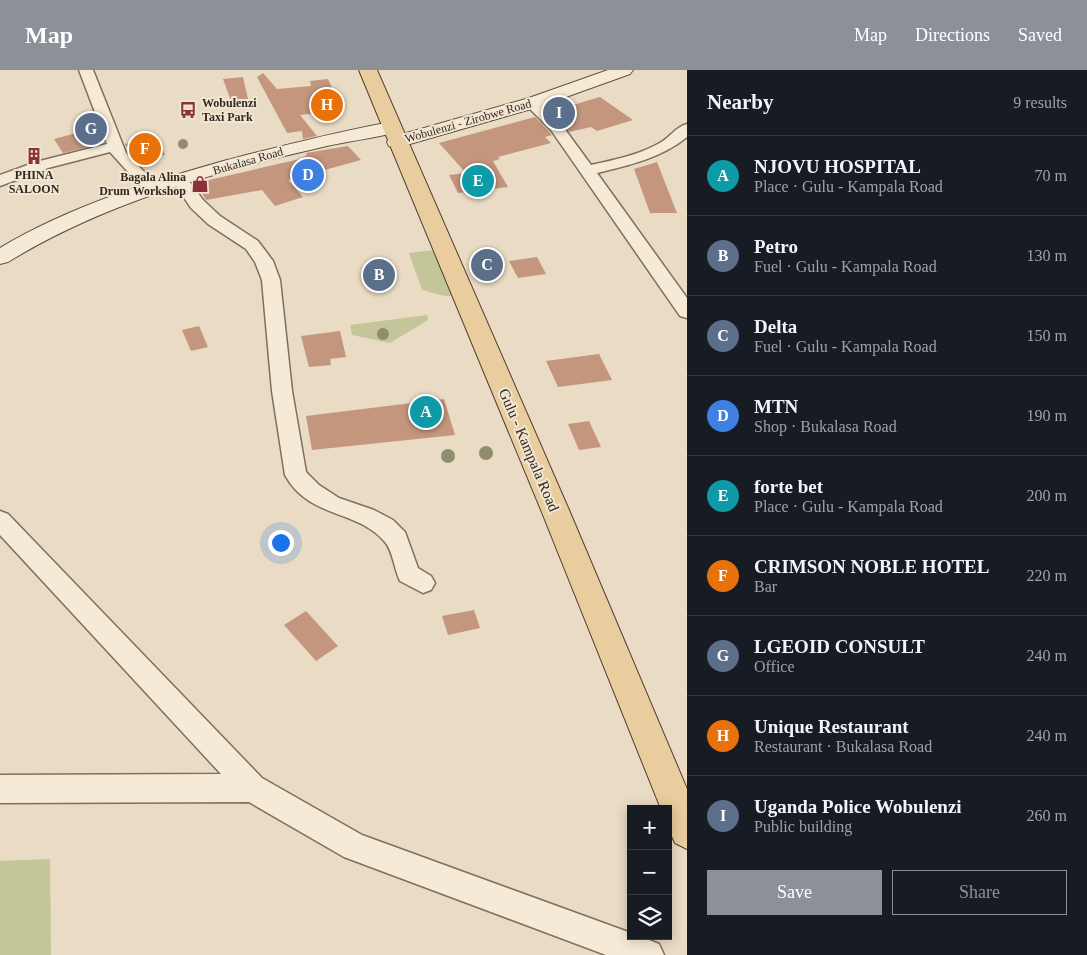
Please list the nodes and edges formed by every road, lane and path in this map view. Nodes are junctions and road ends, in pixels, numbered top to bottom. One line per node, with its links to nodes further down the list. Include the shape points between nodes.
1 (86, 70): 7 (street)
2 (368, 70): 6 (main road, Gulu - Kampala Road)
3 (624, 70): 4 (street, Wobulenzi - Zirobwe Road)
4 (532, 103): 6 (street, Wobulenzi - Zirobwe Road); 8 (street, via 556,128)
5 (687, 129): 8 (street, via 665,147 629,161)
6 (394, 135): 9 (street, Bukalasa Road, via 305,144); 18 (main road, Gulu - Kampala Road, via 551,501)
7 (116, 146): 10 (street, via 42,165); 11 (street, via 119,156)
8 (586, 171): 13 (street)
9 (180, 180): 11 (street, Bukalasa Road); 15 (street, via 197,204 214,220 252,245 272,280 282,391 296,475 311,491 331,504 366,516 385,527 397,539 408,574)
10 (0, 181)
11 (152, 190): 12 (street, Bukalasa Road, via 75,217 24,241)
12 (0, 257)
13 (687, 312)
14 (0, 520): 16 (street)
15 (423, 583)
16 (252, 788): 17 (street); 19 (street, via 354,848)
17 (0, 789)
18 (687, 831)
19 (648, 955)

